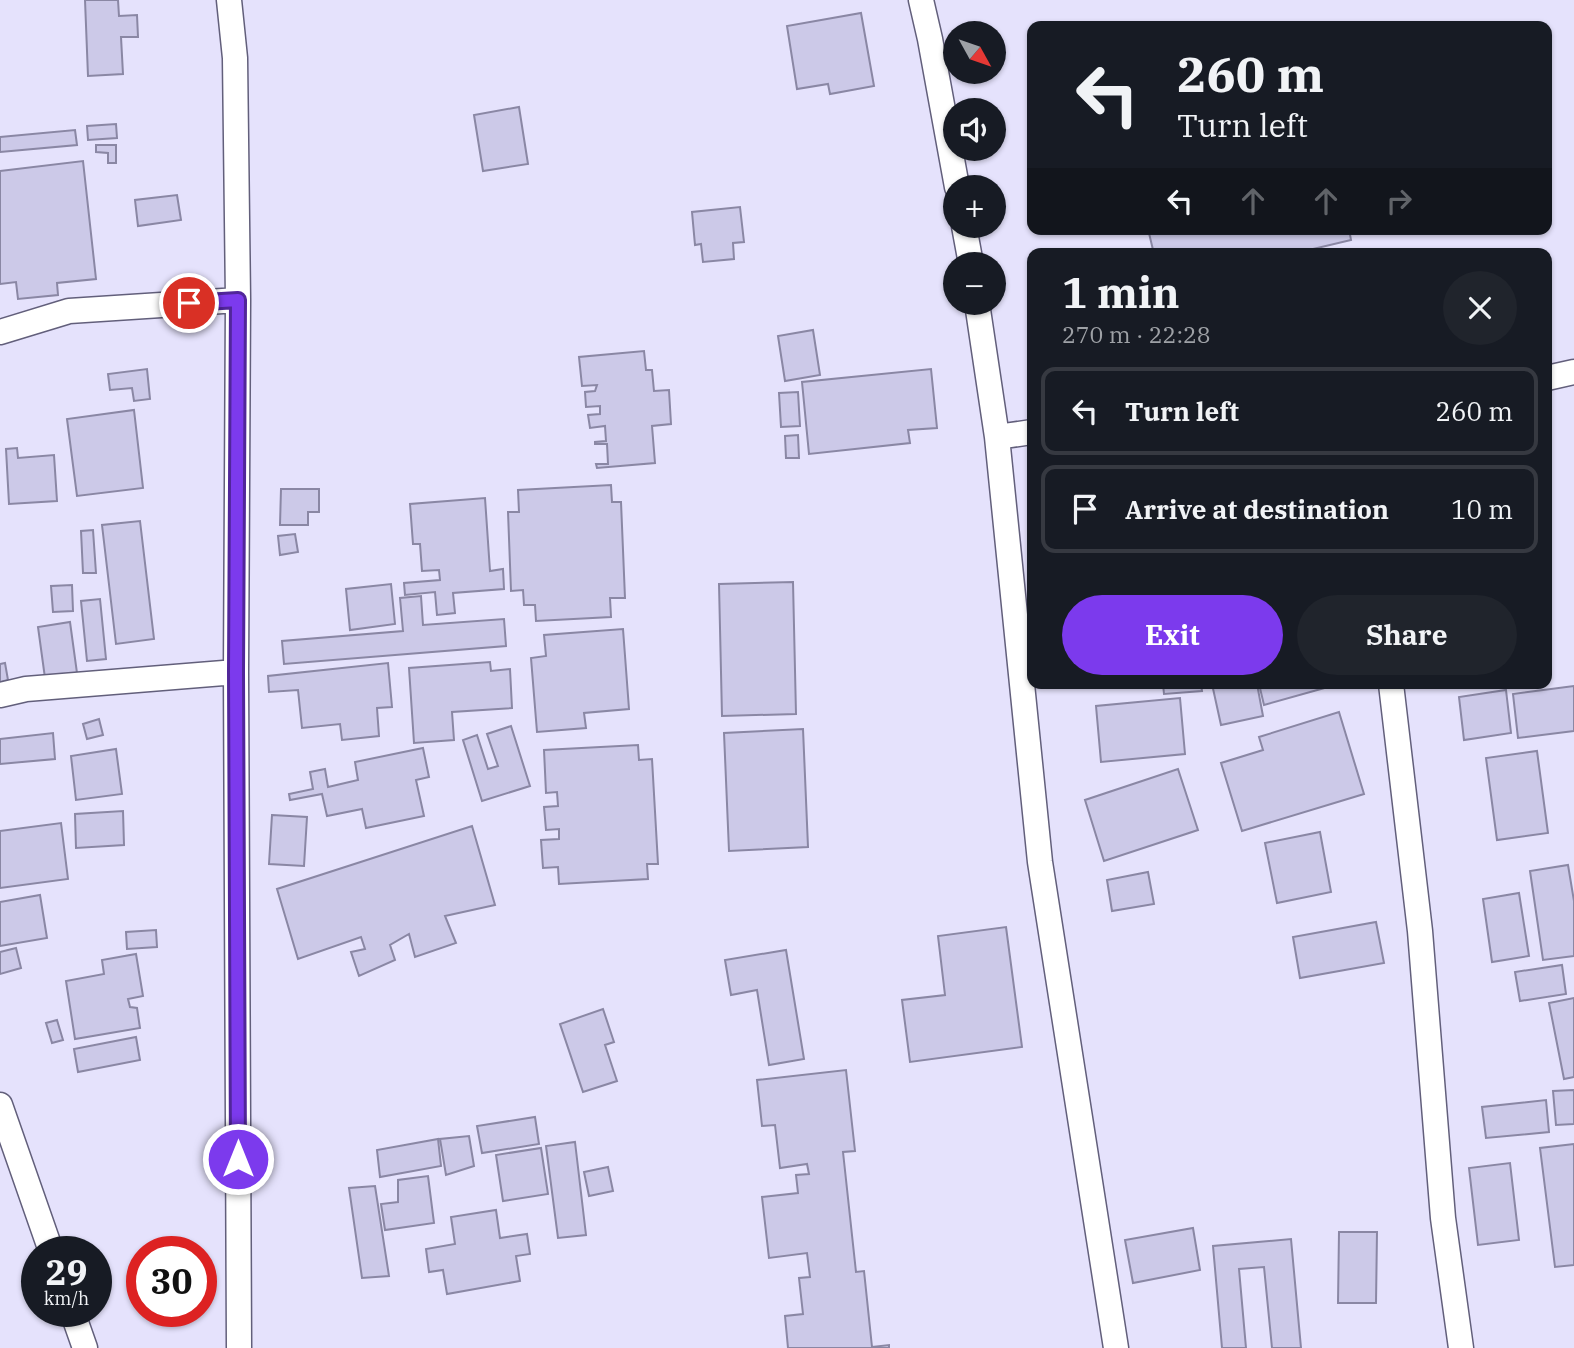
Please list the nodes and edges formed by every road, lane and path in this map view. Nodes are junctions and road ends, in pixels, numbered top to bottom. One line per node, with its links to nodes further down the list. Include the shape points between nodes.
1 (229, 0): 4 (street, via 235,58)
2 (921, 0): 3 (street)
3 (955, 175)
4 (238, 300): 6 (street, via 69,311); 11 (street)
5 (979, 315): 10 (street)
6 (0, 332)
7 (1574, 372): 8 (street)
8 (1552, 377)
9 (1027, 433): 10 (street)
10 (997, 437): 19 (street, via 1040,862)
11 (236, 672): 13 (street); 18 (street)
12 (1392, 689): 20 (street, via 1420,931 1443,1218)
13 (0, 695)
14 (0, 1105): 15 (street)
15 (46, 1236)
16 (78, 1327): 17 (street)
17 (85, 1348)
18 (239, 1348)
19 (1115, 1348)
20 (1461, 1348)

